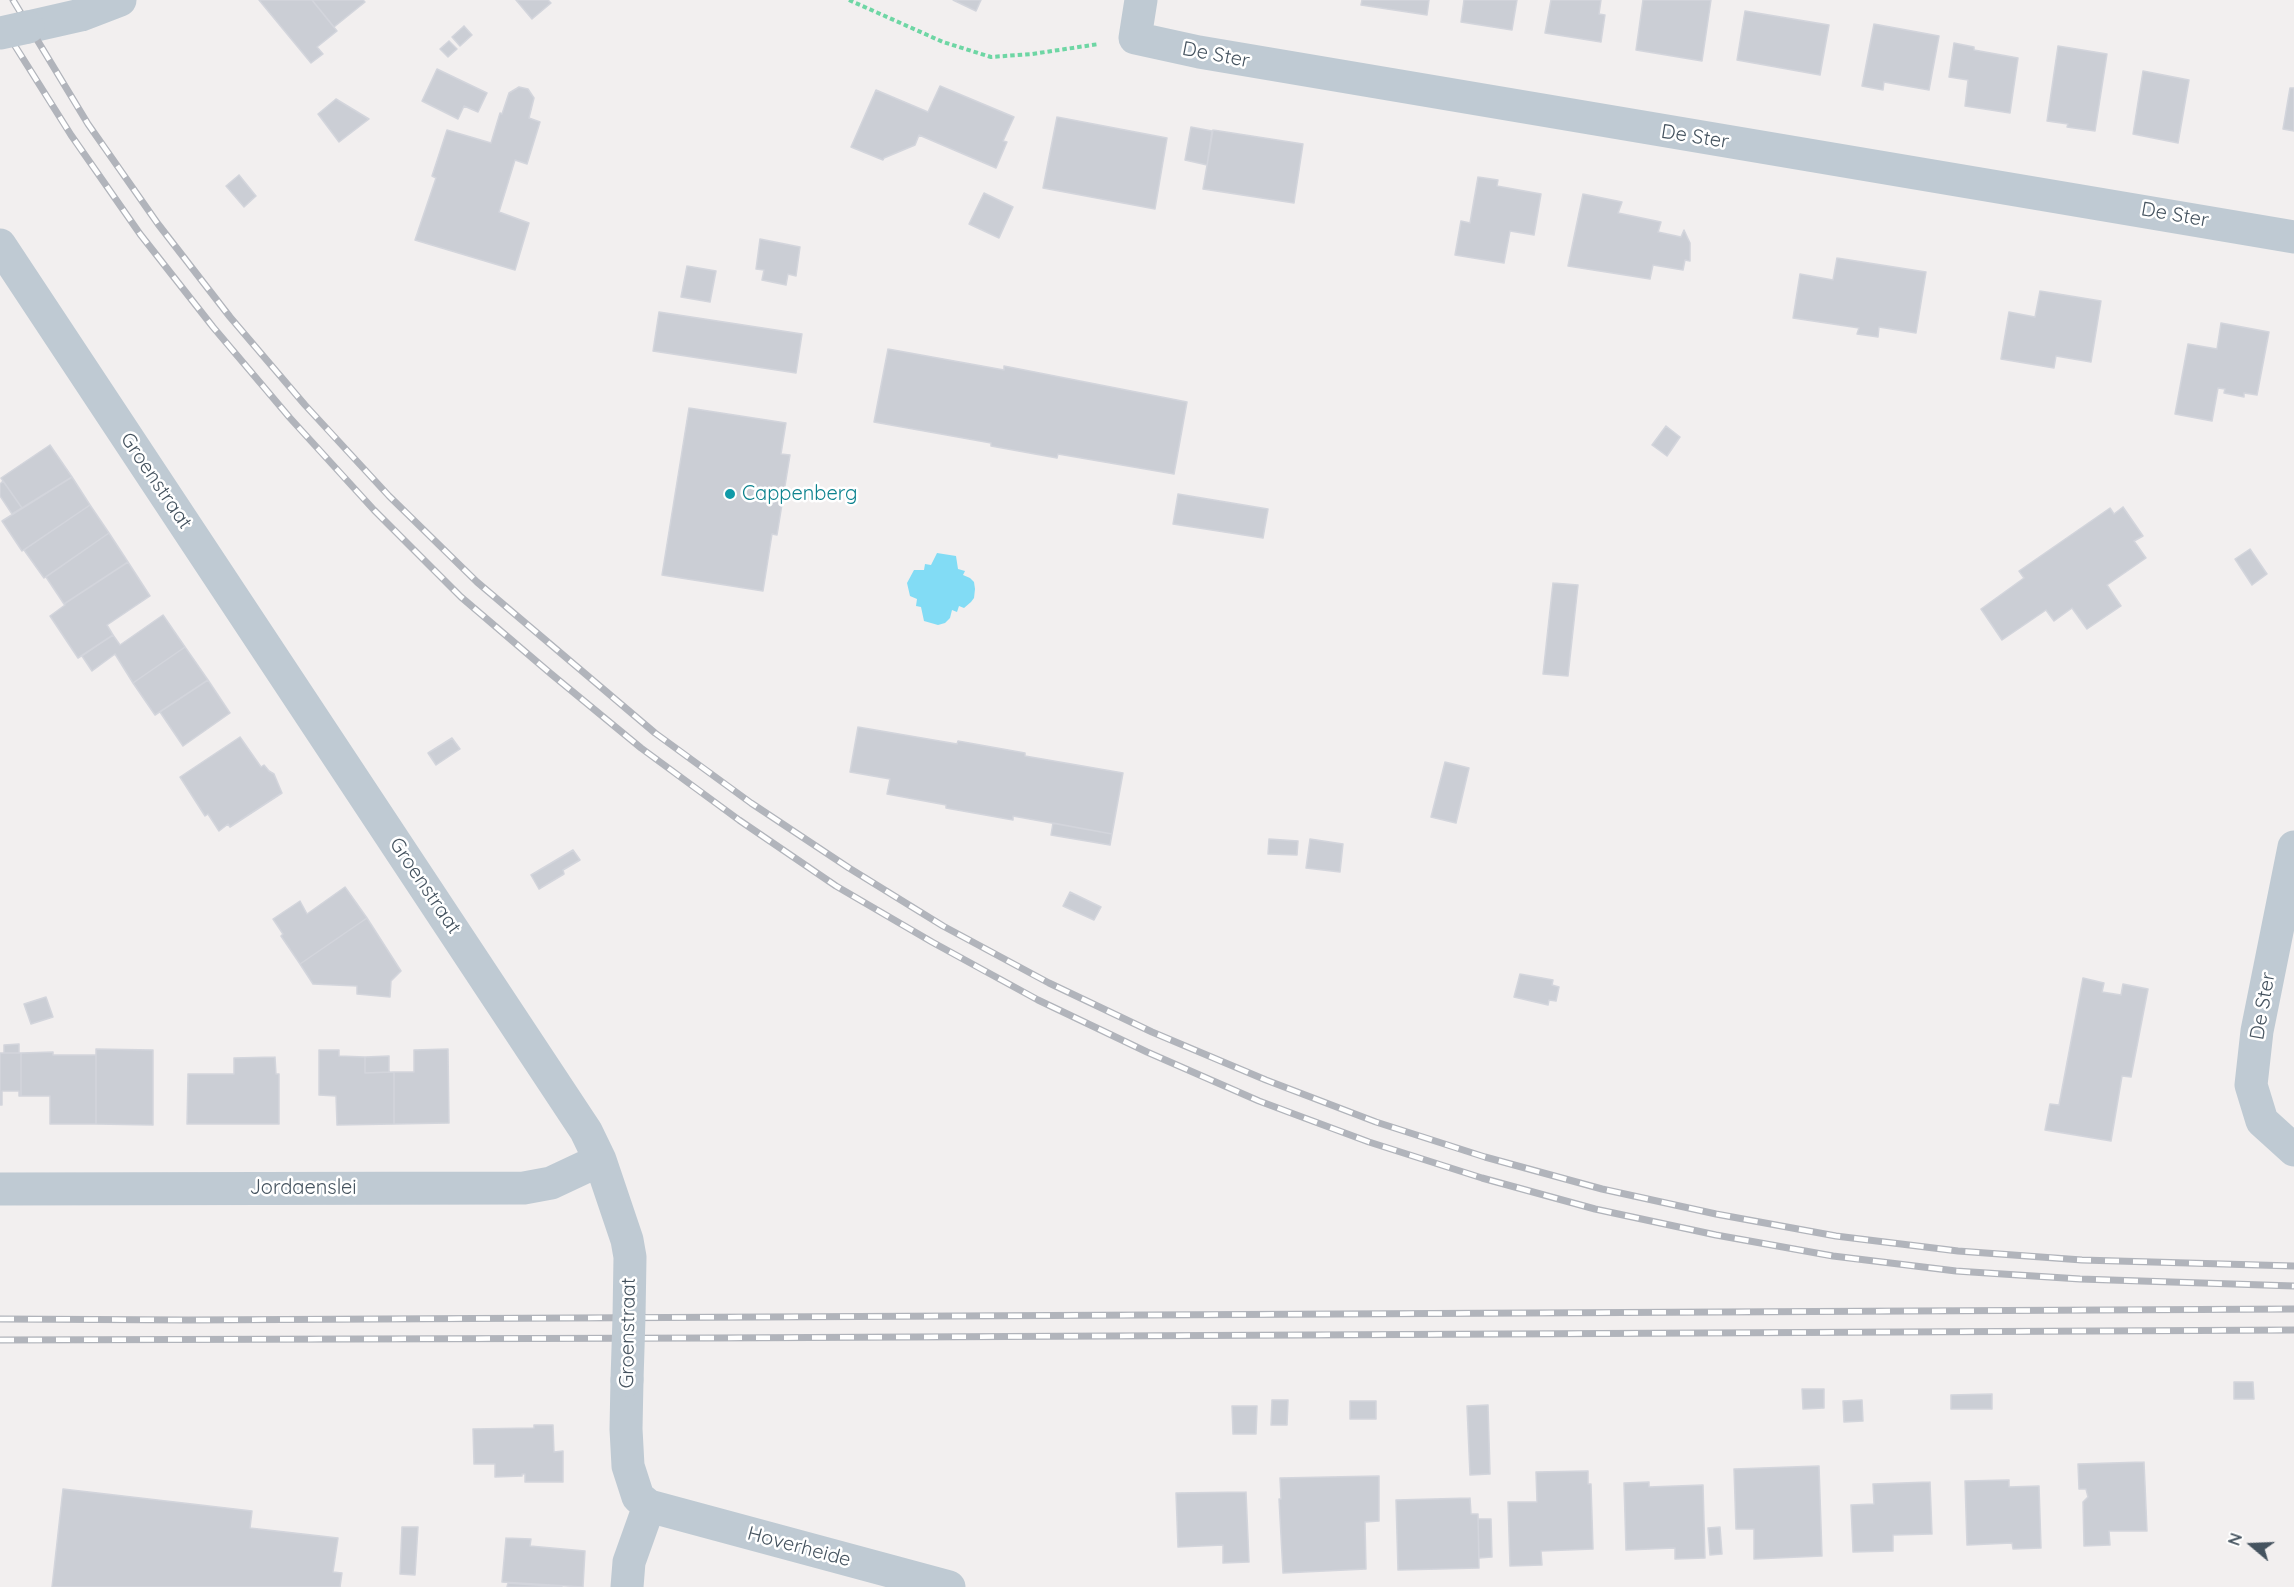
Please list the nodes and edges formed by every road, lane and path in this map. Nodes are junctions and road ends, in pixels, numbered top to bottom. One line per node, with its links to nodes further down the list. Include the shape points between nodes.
1 (120, 0): 4 (street, bridge, via 81,15)
2 (849, 0): 5 (path, via 943,42 991,57)
3 (1141, 0): 5 (street)
4 (0, 33)
5 (1135, 38): 6 (street, De Ster)
6 (2294, 237)
7 (0, 245): 10 (street, Groenstraat, via 522,1032 586,1131)
8 (2294, 847): 9 (street, De Ster, via 2257,1032 2251,1085 2262,1121)
9 (2294, 1150)
10 (600, 1160): 11 (street, Jordaenslei, via 552,1183 524,1188); 12 (street, Groenstraat, bridge, via 630,1257 628,1466 638,1497)
11 (0, 1190)
12 (649, 1506): 13 (street, via 636,1536); 14 (street, Hoverheide)
13 (627, 1587)
14 (949, 1587)

